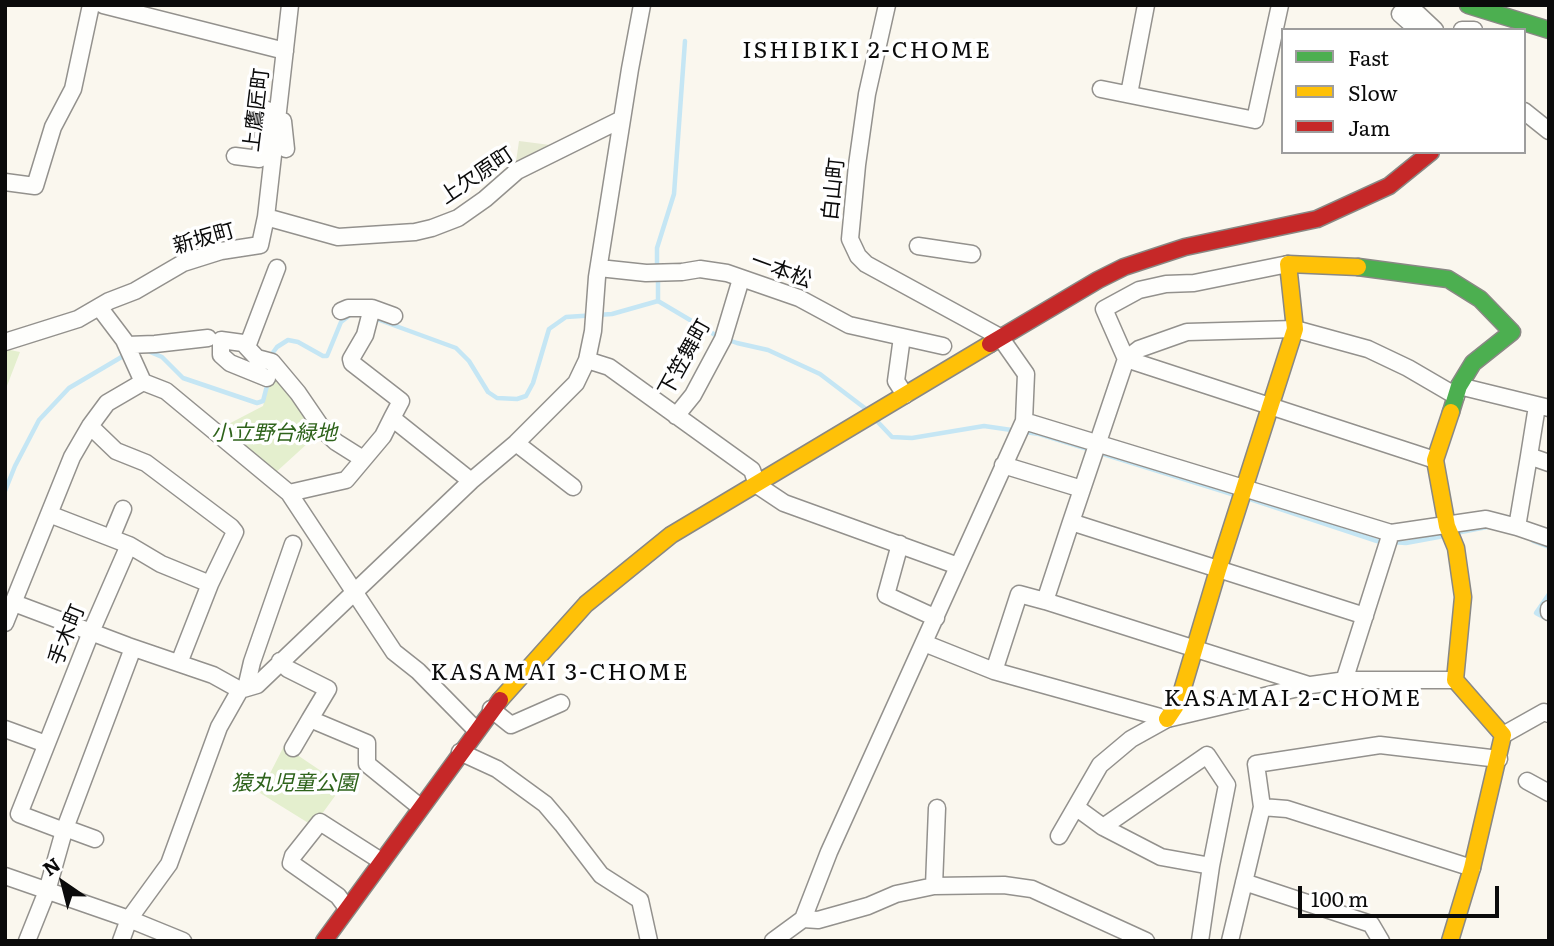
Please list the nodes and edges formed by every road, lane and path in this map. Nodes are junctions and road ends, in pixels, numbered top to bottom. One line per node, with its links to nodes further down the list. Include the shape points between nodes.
1 (91, 5): 25 (street, via 72,89 53,127 40,183)
2 (103, 5): 15 (street)
3 (290, 5): 15 (street, 上鷹匠町)
4 (642, 5): 20 (street)
5 (887, 5): 39 (street, 白山町, via 867,94 850,239 866,264)
6 (1146, 5): 18 (street)
7 (1280, 5): 18 (street, via 1255,120)
8 (1468, 5): 10 (street)
9 (1402, 8): 11 (street, via 1400,14); 12 (street); 13 (street, via 1418,14)
10 (1523, 19): 14 (street)
11 (1416, 28)
12 (1425, 28)
13 (1433, 28)
14 (1549, 30)
15 (285, 51): 16 (street, 上鷹匠町)
16 (279, 87): 22 (street); 24 (street, via 269,99 259,159); 26 (street, 上鷹匠町)
17 (1101, 89): 18 (street)
18 (1129, 94)
19 (1526, 113): 21 (street)
20 (622, 119): 26 (street, 上欠原町, via 517,171 485,200 432,228 338,237); 30 (street)
21 (1549, 131)
22 (286, 149)
23 (1429, 154): 39 (street, via 1389,186 1317,219 1185,247 1124,267)
24 (235, 156)
25 (5, 182)
26 (265, 218): 33 (street, 新坂町, via 260,245 183,263)
27 (918, 246): 28 (street)
28 (972, 254)
29 (1288, 264): 37 (street); 45 (street, via 1139,290 1104,309); 49 (street, via 1340,265 1448,279 1480,299 1512,332 1473,363)
30 (599, 267): 32 (street, 一本松, via 646,273 700,269); 46 (street)
31 (277, 268): 44 (street)
32 (741, 279): 38 (street, 一本松, via 799,298 849,325); 53 (street, 下笠舞町, via 723,339 693,395)
33 (99, 307): 41 (street, via 78,319); 42 (street)
34 (372, 308): 35 (street); 36 (street); 54 (street, via 365,335 351,359 401,401)
35 (341, 311)
36 (394, 316)
37 (1296, 329): 45 (street, via 1187,332 1139,349); 49 (street, via 1368,349); 51 (street)
38 (902, 337): 43 (street, 一本松); 50 (street, via 896,381)
39 (1000, 337): 50 (street); 55 (street, via 1026,374)
40 (215, 339): 42 (street); 44 (street); 47 (street, via 230,363)
41 (5, 342)
42 (127, 345): 48 (street)
43 (943, 346)
44 (247, 347): 60 (street, via 278,368 335,442)
45 (1126, 359): 51 (street); 58 (street)
46 (587, 360): 53 (street, via 609,367); 57 (street, via 576,383)
47 (267, 378)
48 (143, 382): 56 (street, via 107,403); 69 (street, via 166,391)
49 (1457, 391): 52 (street); 61 (street)
50 (905, 395): 65 (street)
51 (1272, 407): 61 (street); 68 (street)
52 (1543, 407): 59 (street)
53 (676, 416): 65 (street, via 752,470)
54 (392, 418): 60 (street); 64 (street)
55 (1024, 421): 58 (street); 63 (street)
56 (90, 426): 71 (street); 83 (street, via 116,451 146,463 232,527 234,532)
57 (516, 443): 64 (street); 66 (street)
58 (1097, 443): 67 (street); 68 (street)
59 (1529, 456): 62 (street); 74 (street)
60 (363, 459): 69 (street, via 346,480)
61 (1435, 460): 73 (street)
62 (1549, 463)
63 (1003, 465): 67 (street); 81 (street)
64 (471, 481): 84 (street)
65 (757, 485): 79 (street, via 784,503); 102 (street, via 671,535 586,604)
66 (573, 487)
67 (1082, 489): 72 (street)
68 (1245, 489): 75 (street); 82 (street)
69 (289, 493): 84 (street)
70 (123, 509): 76 (street)
71 (49, 514): 76 (street); 86 (street)
72 (1071, 522): 82 (street); 85 (street)
73 (1447, 526): 74 (street, via 1486,519); 75 (street); 97 (street, via 1456,548 1463,597)
74 (1517, 527): 77 (street)
75 (1391, 533): 87 (street)
76 (111, 538): 80 (street)
77 (1549, 538)
78 (293, 544): 100 (street)
79 (900, 544): 81 (street); 88 (street, via 886,596)
80 (129, 545): 83 (street); 90 (street, 手木町)
81 (958, 566): 88 (street)
82 (1218, 570): 87 (street); 93 (street)
83 (210, 584): 95 (street)
84 (354, 593): 94 (street); 107 (street, via 394,652)
85 (1045, 601): 93 (street); 96 (street, via 1018,594)
86 (14, 603): 89 (street); 90 (street)
87 (1365, 615): 98 (street)
88 (936, 618): 92 (street)
89 (5, 624)
90 (91, 632): 91 (street); 109 (street, 手木町)
91 (132, 642): 95 (street); 120 (street)
92 (925, 643): 96 (street); 132 (street)
93 (1195, 648): 99 (street); 105 (street, via 1179,701)
94 (280, 661): 100 (street, via 257,685); 104 (street, via 328,689)
95 (178, 663): 100 (street)
96 (995, 671): 105 (street)
97 (1455, 680): 98 (street); 108 (street)
98 (1345, 681): 99 (street)
99 (1311, 685): 105 (street)
100 (243, 689): 131 (street, via 219,727 169,864)
101 (561, 703): 102 (street, via 511,725)
102 (491, 709): 107 (street)
103 (1549, 713): 108 (street)
104 (310, 719): 110 (street); 115 (street, via 367,743 367,764)
105 (1167, 719): 118 (street, via 1130,739 1100,765)
106 (5, 729): 109 (street)
107 (476, 730): 111 (street)
108 (1503, 735): 112 (street)
109 (46, 744): 120 (street, 手木町, via 19,814)
110 (293, 748)
111 (460, 752): 115 (street); 137 (street, via 497,769 545,804 601,875 640,900)
112 (1499, 759): 116 (street, via 1380,745 1256,764); 125 (street)
113 (1527, 782): 114 (street)
114 (1549, 793)
115 (420, 807): 123 (street)
116 (1262, 807): 125 (street, via 1287,808); 127 (street)
117 (937, 808): 128 (street)
118 (1077, 808): 119 (street); 121 (street)
119 (1103, 827): 124 (street, via 1161,857); 124 (street, via 1207,755 1227,785)
120 (64, 830): 122 (street); 129 (street)
121 (1059, 836)
122 (95, 839)
123 (381, 861): 130 (street); 130 (street, via 320,822 293,856 291,863 338,896)
124 (1211, 866): 140 (street)
125 (1472, 868): 143 (street)
126 (5, 876): 129 (street)
127 (1244, 882): 141 (street); 142 (street, via 1371,924)
128 (934, 886): 132 (street, via 818,920); 139 (street, via 1032,889)
129 (47, 891): 131 (street); 133 (street)
130 (347, 908): 136 (street)
131 (129, 919): 134 (street); 135 (street)
132 (803, 919): 138 (street)
133 (27, 941)
134 (121, 941)
135 (183, 941)
136 (324, 941)
137 (649, 941)
138 (773, 941)
139 (1146, 941)
140 (1200, 941)
141 (1230, 941)
142 (1381, 941)
143 (1450, 941)

